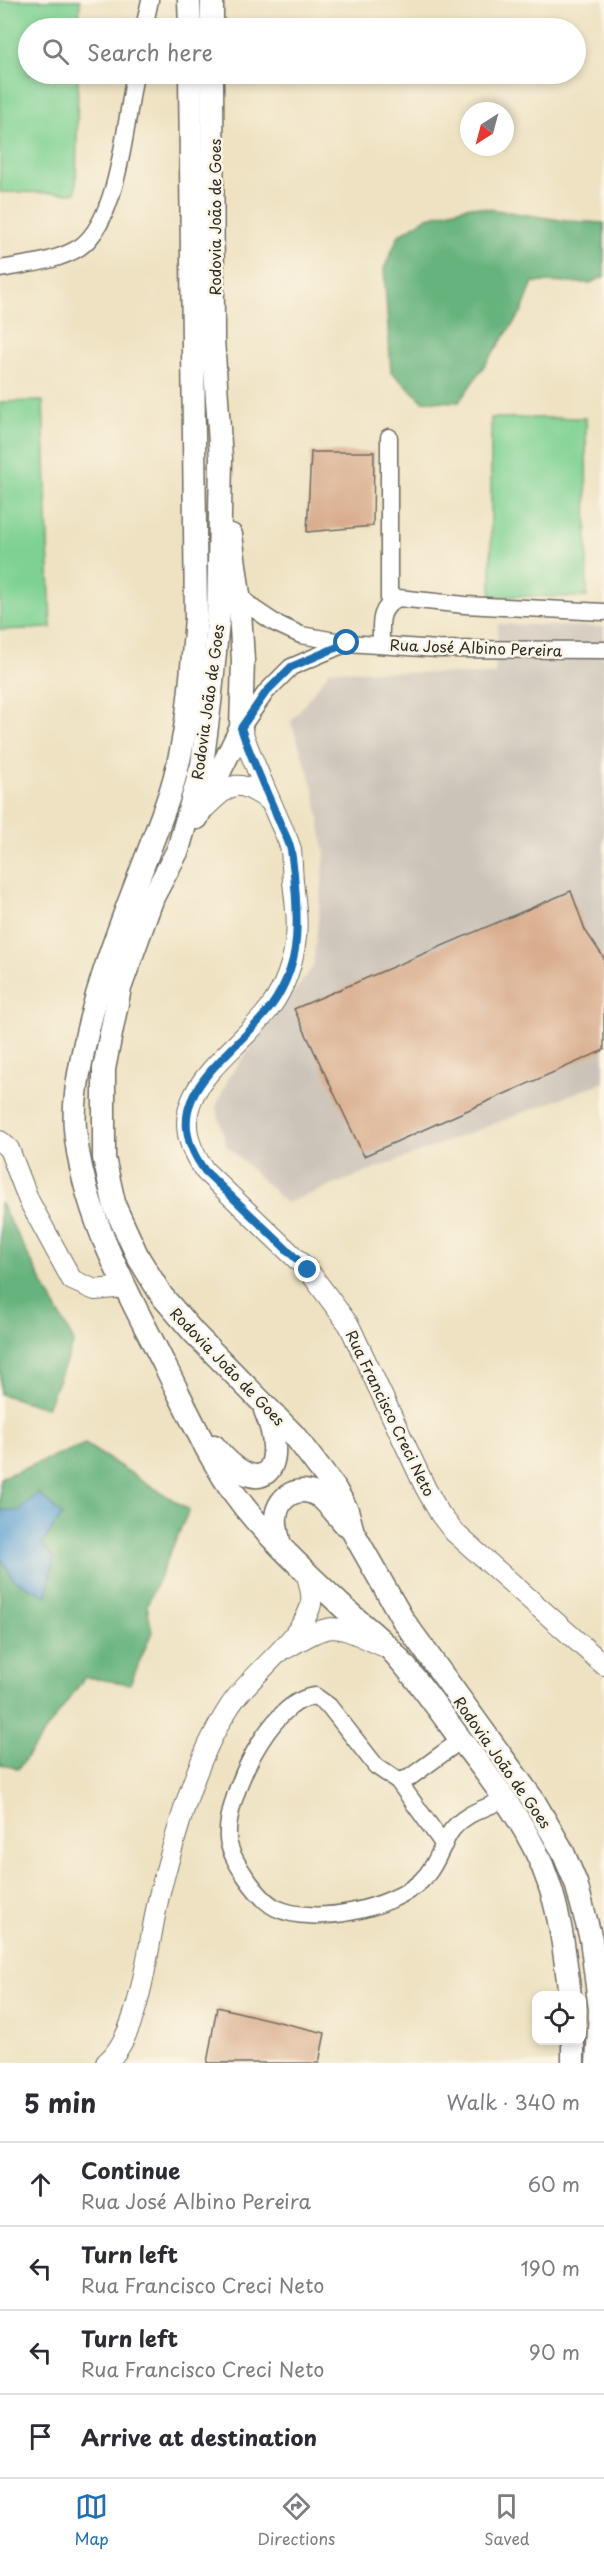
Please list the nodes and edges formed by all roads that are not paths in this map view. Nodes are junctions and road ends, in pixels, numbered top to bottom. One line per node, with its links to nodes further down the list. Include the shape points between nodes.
1 (150, 0): 4 (street)
2 (189, 0): 5 (highway)
3 (212, 0): 6 (highway)
4 (146, 18)
5 (190, 18)
6 (212, 18)
7 (133, 84): 10 (street, via 110,204 98,227 81,246 56,258)
8 (190, 84): 24 (highway, Rodovia João de Goes, via 196,618 190,695 168,799 105,965 76,1088 80,1167 94,1216)
9 (212, 84): 12 (highway, Rodovia João de Goes, via 213,339)
10 (0, 269)
11 (390, 437): 14 (street)
12 (221, 459): 13 (highway); 22 (highway, Rodovia João de Goes, via 218,622 210,703 202,765)
13 (239, 595): 16 (street, Rua José Albino Pereira, via 254,609 292,631); 19 (highway, via 243,660)
14 (389, 603): 15 (street, via 398,598); 17 (street, via 381,614)
15 (604, 612)
16 (347, 643): 17 (street, Rua José Albino Pereira); 19 (street, Rua José Albino Pereira, via 291,667 266,692)
17 (381, 643): 18 (street, Rua José Albino Pereira, via 438,649)
18 (604, 650)
19 (241, 728): 20 (main road, Rua Francisco Creci Neto); 21 (highway)
20 (270, 801): 21 (main road, via 248,786 232,786); 32 (main road, Rua Francisco Creci Neto, via 290,848 297,909 290,974 266,1012 202,1082 189,1104 186,1117 193,1155 308,1270 349,1325 425,1487 454,1532)
21 (201, 812): 22 (highway)
22 (178, 850): 25 (highway, Rodovia João de Goes, via 153,897 120,988 104,1069 104,1158 115,1207 138,1257 162,1296)
23 (0, 1141): 24 (main road, via 9,1149 29,1201 72,1280 95,1290)
24 (124, 1287): 26 (highway, Rodovia João de Goes)
25 (261, 1402): 26 (highway, via 276,1443 271,1468 256,1478 222,1455); 27 (highway, Rodovia João de Goes, via 294,1435 334,1487 347,1510)
26 (185, 1406): 28 (highway, Rodovia João de Goes, via 200,1440 233,1493)
27 (353, 1532): 28 (highway, via 320,1497 309,1491 296,1491 287,1495 276,1517); 38 (highway, Rodovia João de Goes, via 403,1620 534,1801 562,1850 576,1883 591,1939)
28 (280, 1545): 29 (highway, Rodovia João de Goes)
29 (306, 1572): 30 (highway, Rodovia João de Goes); 31 (main road, via 311,1606)
30 (390, 1649): 31 (main road, via 331,1627); 33 (highway, Rodovia João de Goes)
31 (276, 1654): 40 (main road, via 231,1705 209,1746 161,1888 136,2013 122,2046)
32 (604, 1665)
33 (461, 1740): 34 (street, via 409,1778); 35 (highway, Rodovia João de Goes)
34 (398, 1781): 36 (street); 36 (street, via 376,1766 329,1706 315,1696 308,1697 287,1708 264,1734 232,1804 228,1841 246,1877 272,1906 303,1915 337,1916 391,1898 420,1882)
35 (506, 1799): 36 (street, via 469,1814); 37 (highway, Rodovia João de Goes, via 547,1876 556,1905)
36 (444, 1845)
37 (569, 1991)
38 (602, 2025): 42 (highway, Rodovia João de Goes)
39 (573, 2045): 41 (highway)
40 (106, 2063)
41 (573, 2063)
42 (597, 2063)

